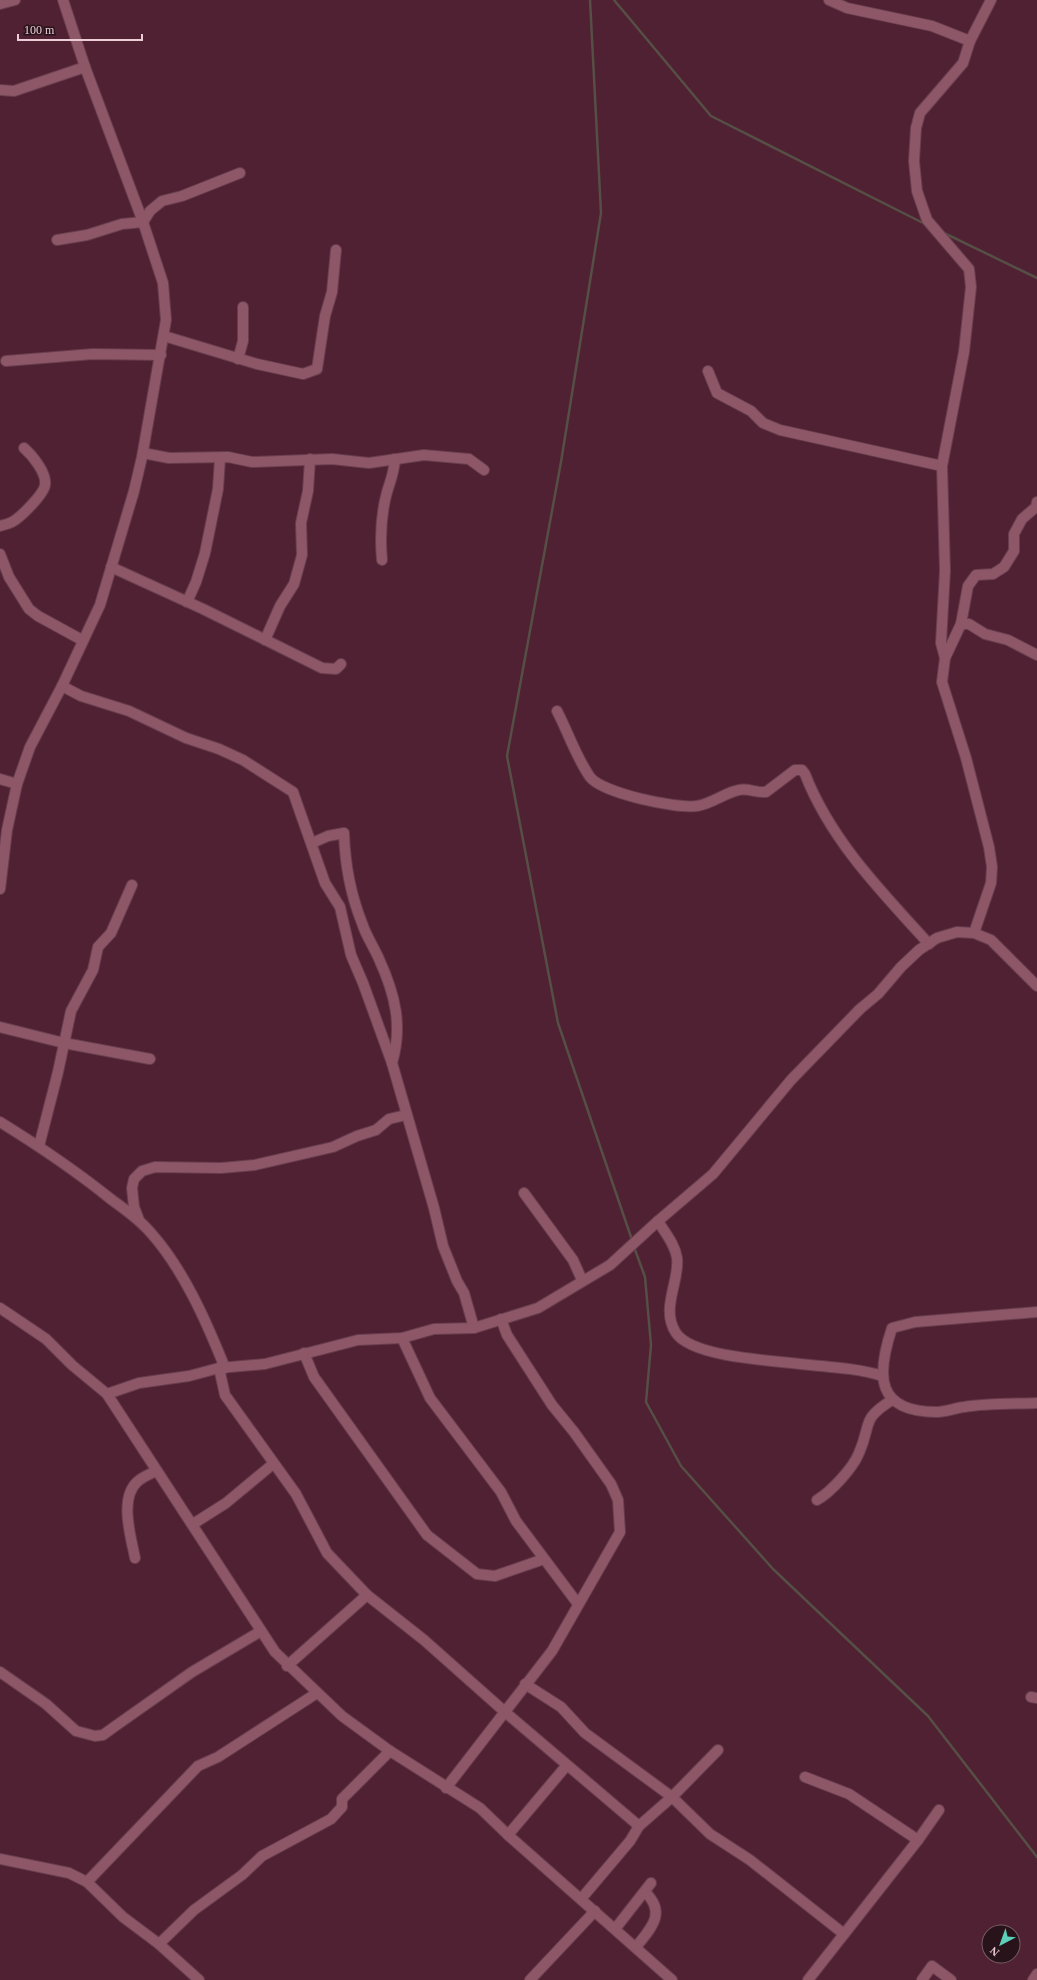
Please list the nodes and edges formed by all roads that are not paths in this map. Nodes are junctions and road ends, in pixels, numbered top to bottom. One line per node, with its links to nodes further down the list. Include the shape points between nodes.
1 (15, 0): 5 (street)
2 (63, 0): 7 (street)
3 (829, 0): 6 (street, via 847,8 932,26)
4 (991, 0): 6 (street)
5 (0, 4)
6 (970, 41): 24 (street, via 963,63 920,113 916,128 914,161 917,191 927,220 969,269 971,287 964,352)
7 (85, 67): 8 (street, via 14,91); 10 (street)
8 (0, 90)
9 (240, 173): 10 (street, via 182,196 162,201 150,211)
10 (143, 222): 11 (street, via 122,224 87,235); 14 (street, via 163,283 166,320)
11 (57, 240)
12 (336, 250): 16 (street, via 332,292 325,316 317,369 303,374)
13 (243, 307): 16 (street, via 243,341)
14 (164, 336): 15 (street); 16 (street)
15 (161, 354): 17 (street, via 93,354); 20 (street)
16 (238, 359)
17 (6, 361)
18 (708, 371): 24 (street, via 717,392 751,411 762,423 780,430)
19 (24, 448): 27 (street, via 44,476 46,486 38,498 13,522)
20 (143, 453): 21 (street, via 169,458); 30 (street)
21 (220, 458): 22 (street, via 252,462); 31 (street, via 218,489 205,553)
22 (310, 459): 23 (street, via 369,463); 34 (street, via 302,523 302,555 294,584 280,606)
23 (395, 459): 25 (street, via 424,455 469,459); 29 (street, via 394,476 387,492 380,538)
24 (942, 466): 36 (street, via 945,571 941,643)
25 (484, 470)
26 (1037, 502): 32 (street, via 1036,507 1022,519 1014,534 1014,551 1004,567 993,574 976,575 968,586)
27 (0, 526)
28 (0, 554): 33 (street, via 9,578 30,609)
29 (382, 560)
30 (111, 567): 31 (street); 33 (street, via 100,605)
31 (188, 602): 34 (street)
32 (961, 624): 35 (street, via 969,624 985,634 1008,640); 36 (street)
33 (82, 640): 38 (street)
34 (265, 640): 37 (street, via 322,668 336,669)
35 (1037, 655)
36 (945, 658): 45 (street, via 942,682 966,758 992,867 989,889)
37 (341, 664)
38 (62, 686): 41 (street, via 30,747); 42 (street, via 80,696 129,711 186,738 219,749 251,764 293,792)
39 (557, 711): 46 (street, via 591,778 613,789 650,801 676,806 697,806 739,790 766,792 795,770 802,770 818,805 837,836 896,909)
40 (0, 779): 41 (street)
41 (17, 784): 44 (street)
42 (312, 843): 51 (street, via 325,882 340,907 351,955); 51 (street, via 328,836 344,834 348,882 362,925 388,981 394,1001 397,1045)
43 (132, 885): 49 (street, via 111,933 98,947 94,970 71,1011)
44 (0, 890)
45 (974, 933): 46 (street, via 957,932 937,938); 47 (street, via 991,940)
46 (929, 944): 56 (street, via 901,967 878,994 791,1080 713,1174)
47 (1037, 986)
48 (0, 1027): 49 (street)
49 (64, 1043): 50 (street); 54 (street)
50 (150, 1059)
51 (392, 1063): 52 (street)
52 (406, 1115): 57 (street, via 389,1119 376,1130 334,1147 255,1165 221,1168 155,1167 142,1171 134,1179 132,1188 134,1207); 62 (street, via 443,1246 464,1293)
53 (0, 1122): 54 (street)
54 (39, 1146): 57 (street, via 86,1178)
55 (524, 1193): 58 (street, via 573,1260)
56 (658, 1221): 58 (street, via 610,1265); 66 (street, via 674,1246 677,1260 670,1298 671,1320 676,1334 703,1350 721,1354 843,1367 870,1371)
57 (140, 1222): 65 (street, via 162,1247 193,1296)
58 (582, 1280): 61 (street, via 538,1308)
59 (0, 1308): 67 (street, via 46,1339)
60 (1037, 1312): 66 (street, via 915,1322 892,1328)
61 (501, 1319): 62 (street); 77 (street, via 507,1335 548,1399 598,1465 618,1500 620,1532)
62 (474, 1328): 63 (street, via 434,1329)
63 (402, 1338): 64 (street, via 358,1340); 75 (street, via 430,1398 501,1492 516,1521)
64 (304, 1353): 65 (street, via 265,1364); 75 (street, via 314,1377 427,1535 436,1543 477,1574 486,1576 494,1576)
65 (222, 1368): 67 (street, via 189,1376 139,1383); 70 (street, via 225,1395)
66 (882, 1376): 68 (street, via 886,1392)
67 (107, 1394): 71 (street)
68 (892, 1400): 69 (street, via 907,1409 938,1412 962,1407); 72 (street, via 870,1417 859,1454 850,1468)
69 (1037, 1403)
70 (273, 1464): 73 (street, via 226,1503); 76 (street, via 296,1494 327,1553)
71 (156, 1471): 73 (street); 74 (street, via 136,1483 129,1494 128,1521)
72 (817, 1500)
73 (193, 1524): 78 (street)
74 (135, 1558)
75 (544, 1559): 77 (street)
76 (367, 1595): 79 (street); 83 (street, via 424,1640)
77 (578, 1604): 81 (street, via 552,1651)
78 (261, 1631): 79 (street); 80 (street, via 192,1672 108,1731 95,1736 76,1731 46,1704)
79 (287, 1666): 82 (street)
80 (0, 1672)
81 (525, 1684): 83 (street); 89 (street, via 561,1707 585,1733)
82 (317, 1693): 85 (street, via 342,1716); 95 (street, via 218,1757 198,1766)
83 (505, 1712): 86 (street); 88 (street)
84 (718, 1750): 89 (street)
85 (390, 1751): 88 (street); 102 (street, via 342,1799 342,1807 331,1819 262,1856 242,1875 194,1910)
86 (567, 1765): 91 (street); 92 (street)
87 (805, 1777): 93 (street, via 849,1794)
88 (446, 1788): 92 (street, via 480,1808)
89 (672, 1797): 91 (street); 101 (street, via 710,1834 750,1860)
90 (939, 1810): 93 (street)
91 (639, 1826): 98 (street)
92 (508, 1835): 98 (street)
93 (918, 1840): 101 (street)
94 (0, 1859): 95 (street, via 69,1873)
95 (87, 1882): 102 (street, via 123,1917)
96 (651, 1883): 97 (street)
97 (644, 1892): 100 (street); 103 (street, via 652,1898 656,1909 655,1919)
98 (581, 1899): 99 (street)
99 (595, 1911): 100 (street); 106 (street)
100 (615, 1929): 103 (street)
101 (844, 1934): 108 (street)
102 (158, 1944): 105 (street)
103 (636, 1947): 107 (street)
104 (1037, 1974): 111 (street)
105 (199, 1980)
106 (530, 1980)
107 (672, 1980)
108 (808, 1980)
109 (922, 1980): 110 (street, via 932,1966)
110 (951, 1980)
111 (1033, 1980)

